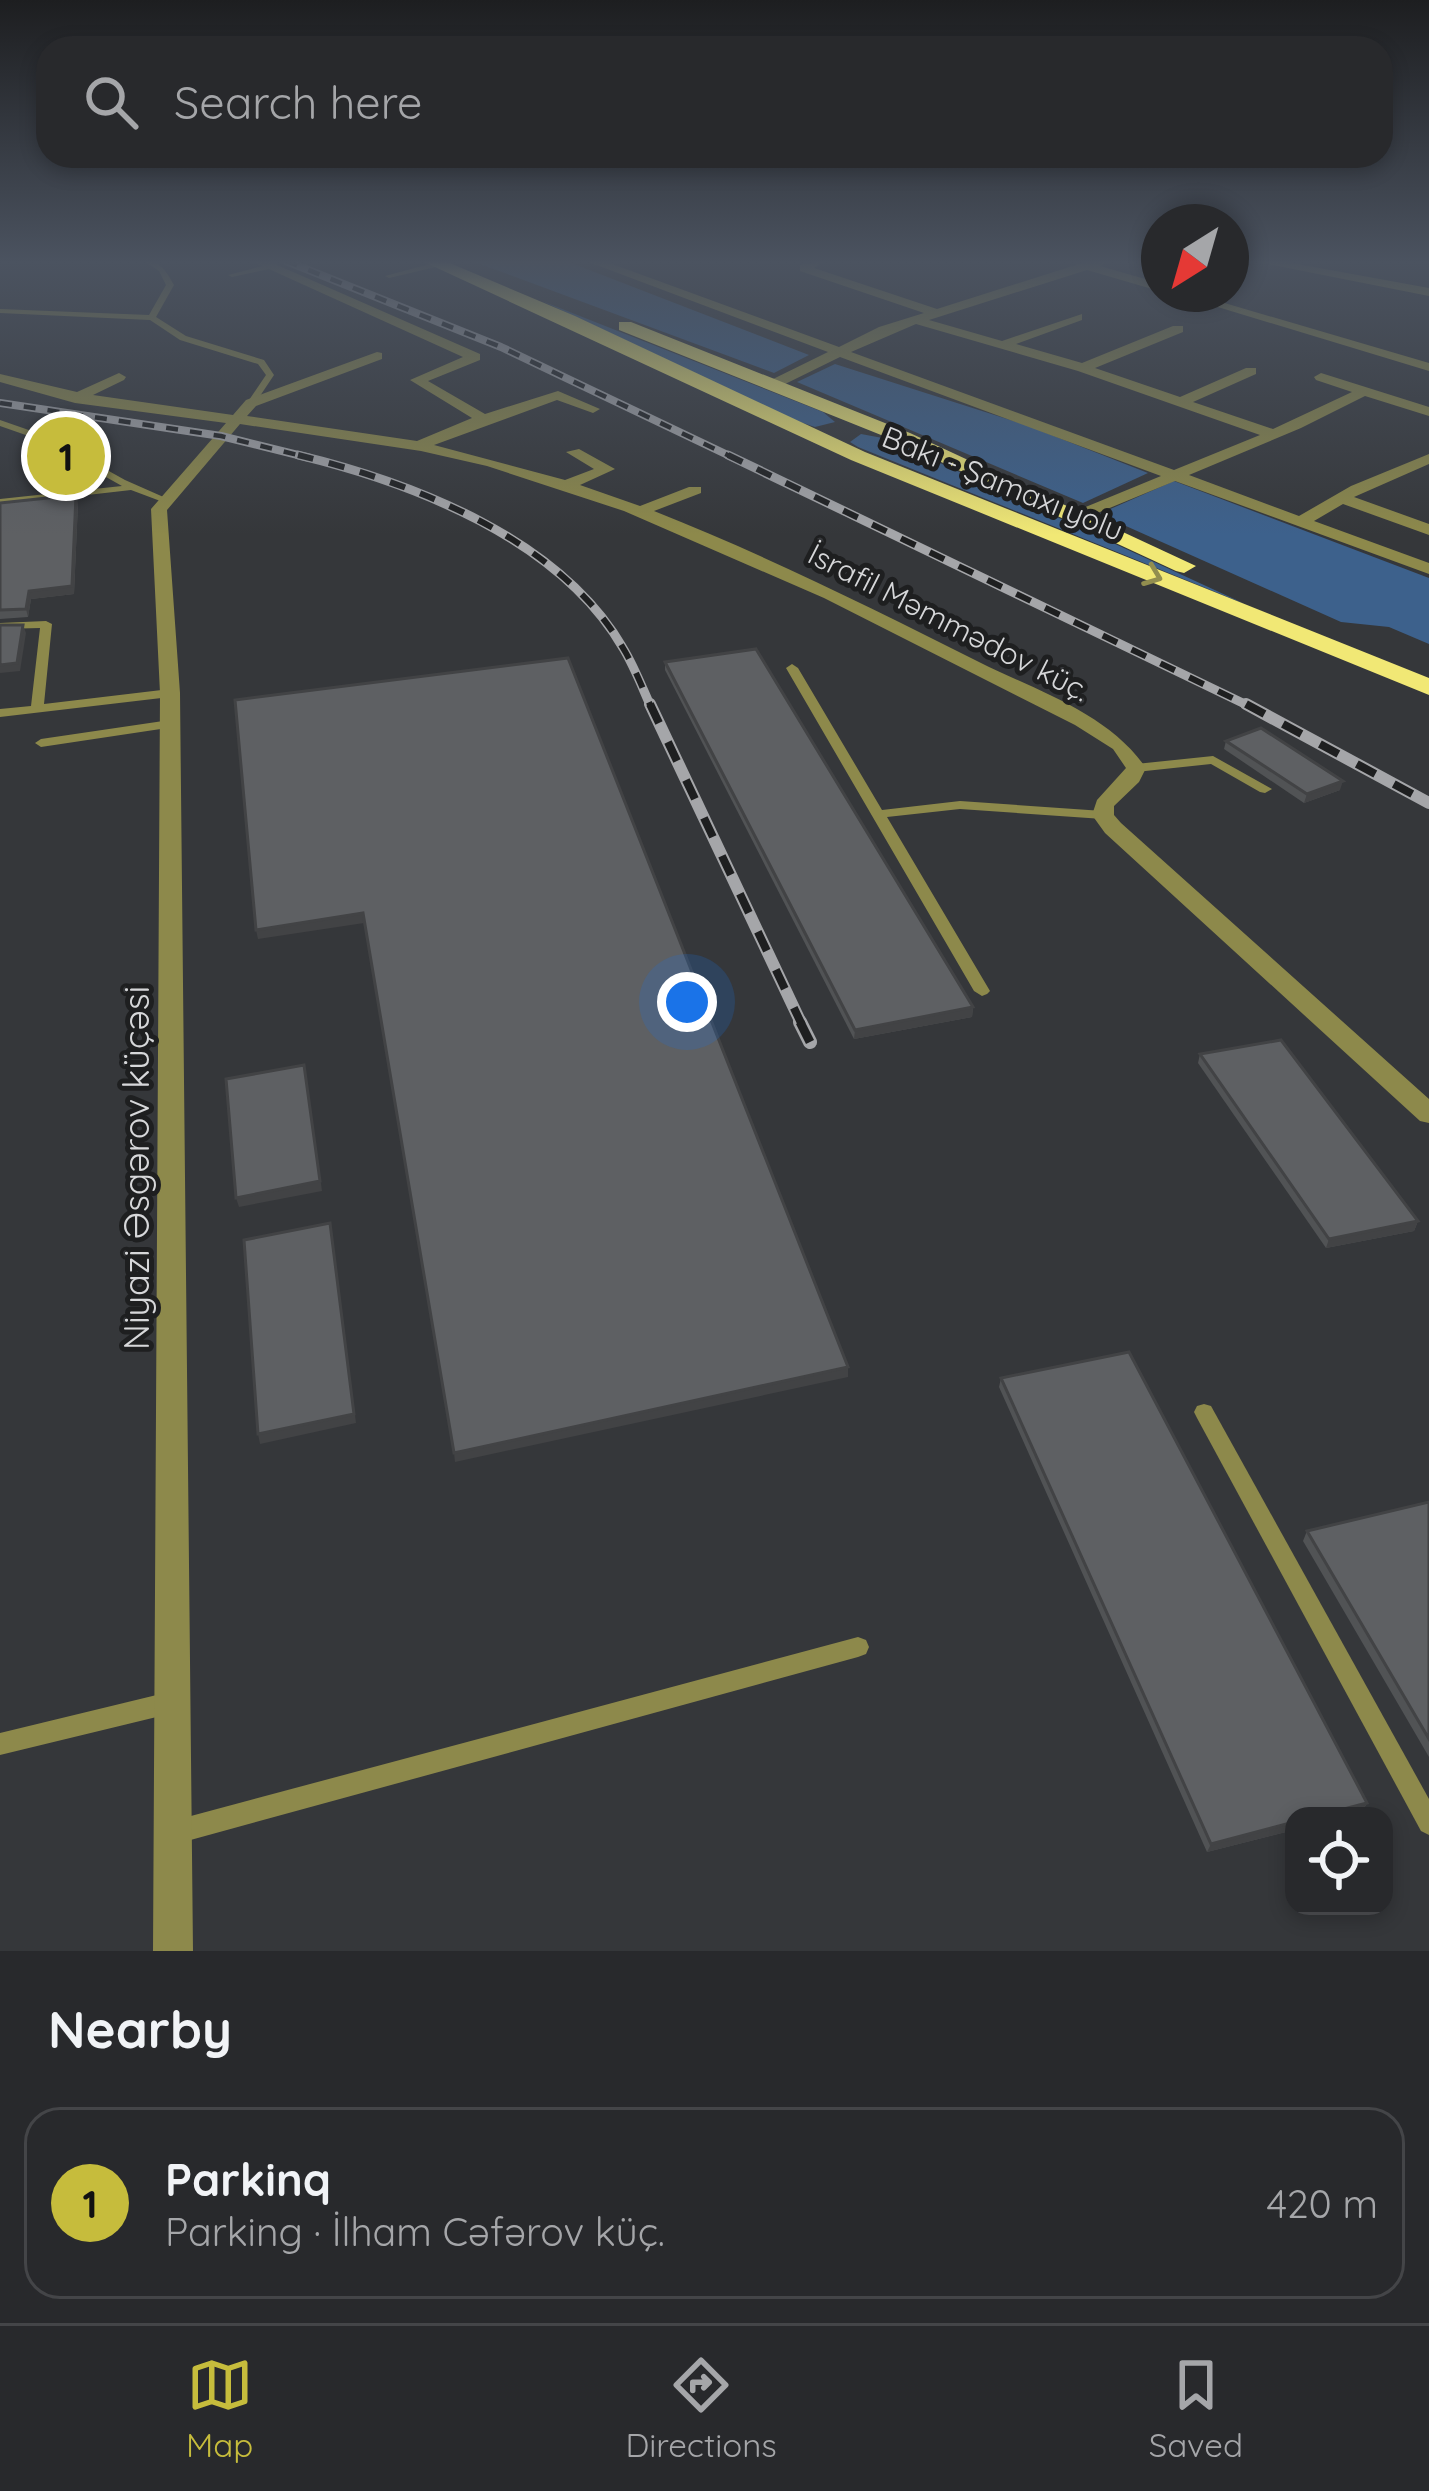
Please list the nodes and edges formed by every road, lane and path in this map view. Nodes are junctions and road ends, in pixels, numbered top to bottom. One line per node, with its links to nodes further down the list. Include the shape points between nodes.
1 (229, 352): 22 (lane, via 261,362 270,375)
2 (464, 352): 24 (street, via 475,357 417,380)
3 (635, 352): 20 (highway, Bakı - Şamaxı yolu)
4 (687, 352): 16 (highway, Bakı - Şamaxı yolu)
5 (1027, 352): 11 (street)
6 (1122, 352): 11 (street)
7 (1378, 352): 10 (street)
8 (836, 353): 16 (street); 31 (street)
9 (377, 356): 22 (street)
10 (1429, 367)
11 (1083, 368): 19 (street)
12 (1251, 371): 19 (street)
13 (119, 377): 18 (street)
14 (1321, 377): 17 (street)
15 (0, 378): 18 (street, İsrafil Məmmədov küç.)
16 (783, 387): 20 (highway, via 846,422 820,431); 30 (highway, Bakı - Şamaxı yolu)
17 (1364, 391): 23 (street); 26 (street)
18 (75, 399): 22 (street, İsrafil Məmmədov küç.)
19 (1181, 402): 26 (street)
20 (748, 407): 32 (highway, Bakı - Şamaxı yolu)
21 (592, 409): 24 (street, via 558,395)
22 (245, 410): 27 (street, İsrafil Məmmədov küç.); 36 (street)
23 (1429, 412)
24 (483, 418): 27 (street)
25 (0, 423): 34 (lane, via 50,439)
26 (1272, 434): 31 (street)
27 (418, 446): 33 (street, İsrafil Məmmədov küç.)
28 (574, 452): 33 (street, via 607,469)
29 (1429, 459): 37 (street)
30 (963, 464): 32 (highway, via 878,431 841,437); 41 (highway, Bakı - Şamaxı yolu)
31 (1173, 474): 41 (street); 43 (street)
32 (914, 479): 49 (highway, Bakı - Şamaxı yolu, one-way to 49)
33 (566, 485): 40 (street, İsrafil Məmmədov küç.)
34 (128, 488): 36 (lane); 38 (lane)
35 (695, 490): 40 (street)
36 (163, 499): 50 (street, Niyazi Əsgərov küçəsi)
37 (1342, 499): 42 (street); 43 (street)
38 (0, 502)
39 (1429, 506): 42 (street)
40 (636, 513): 55 (street, İsrafil Məmmədov küç., via 872,614 1104,734)
41 (1076, 516): 48 (highway, Bakı - Şamaxı yolu)
42 (1400, 520): 44 (street)
43 (1302, 521): 45 (street)
44 (1429, 530)
45 (1429, 569)
46 (0, 626): 51 (lane, via 46,624)
47 (792, 668): 57 (lane)
48 (1429, 669)
49 (1429, 687)
50 (170, 693): 51 (lane); 53 (street, Niyazi Əsgərov küçəsi)
51 (38, 709): 52 (lane)
52 (0, 713)
53 (170, 724): 54 (lane); 63 (street, Niyazi Əsgərov küçəsi)
54 (41, 742)
55 (1136, 768): 56 (lane, via 1213,760); 58 (street)
56 (1265, 789)
57 (881, 814): 58 (lane, via 960,805); 59 (lane)
58 (1103, 815): 60 (street)
59 (982, 991)
60 (1429, 1114)
61 (1204, 1412): 65 (lane)
62 (858, 1647): 66 (lane)
63 (172, 1702): 64 (lane); 66 (street, Niyazi Əsgərov küçəsi)
64 (0, 1744)
65 (1429, 1823)
66 (173, 1833): 67 (street, Niyazi Əsgərov küçəsi)
67 (172, 1951)

